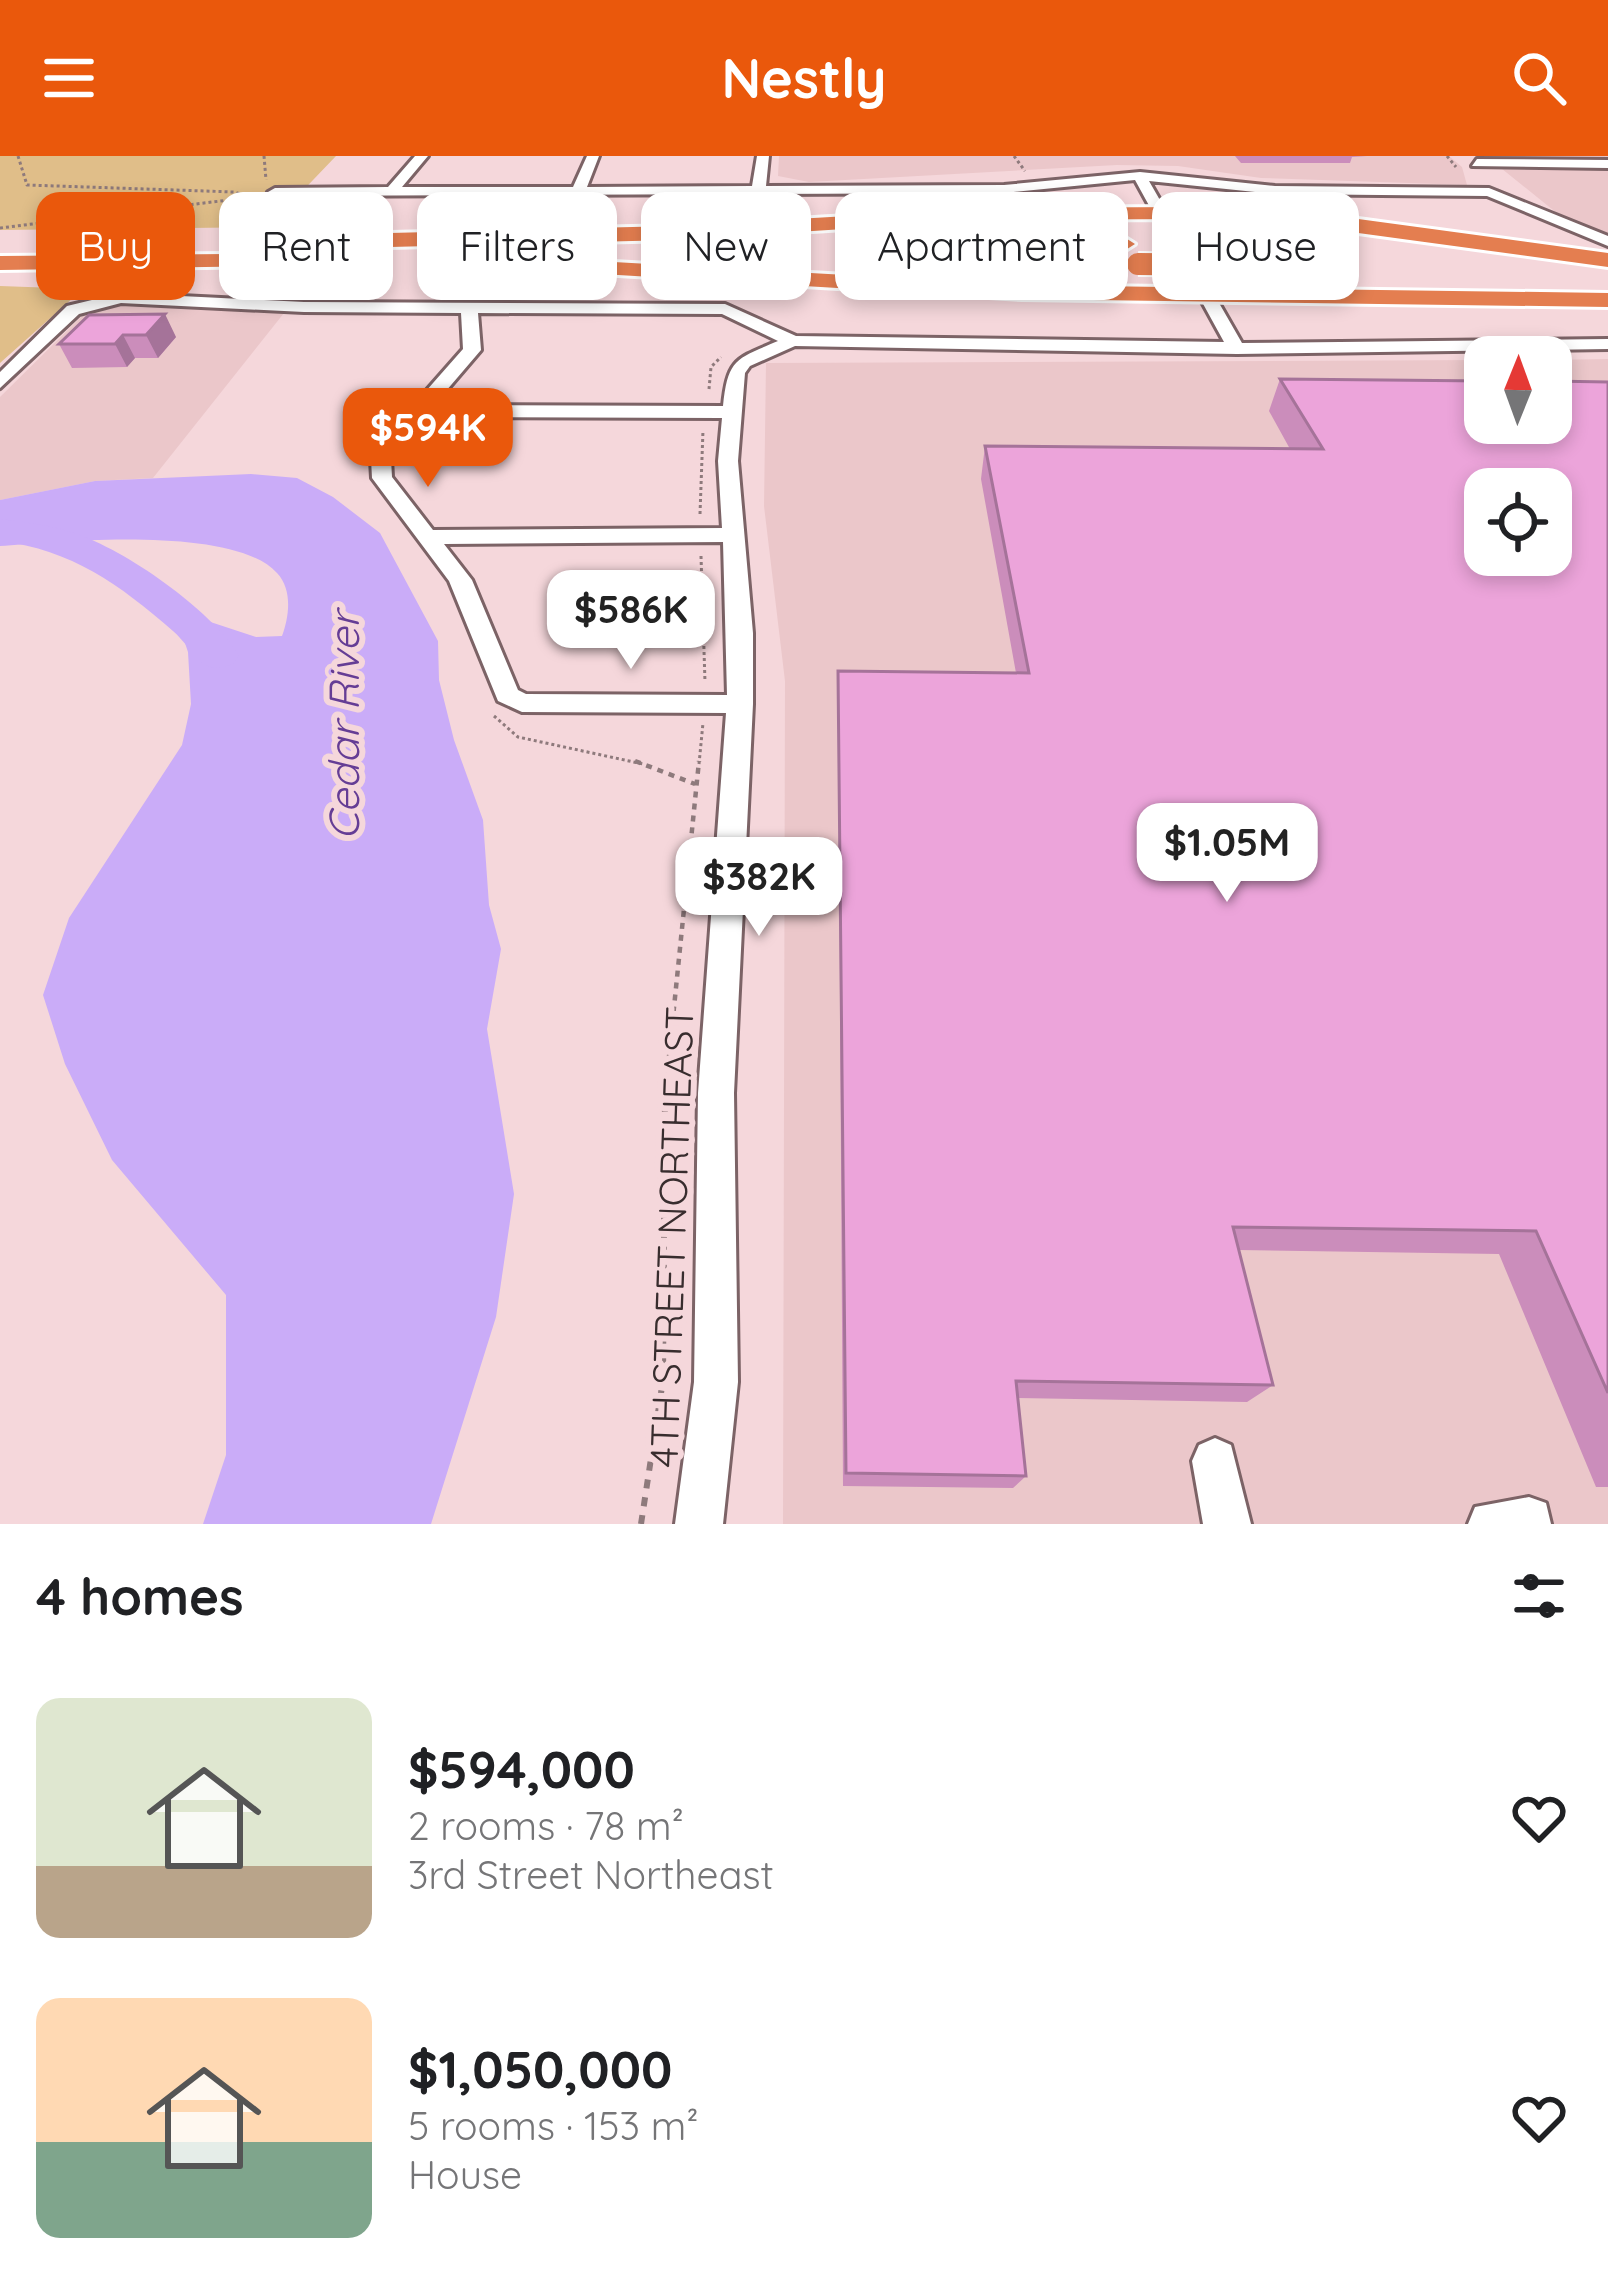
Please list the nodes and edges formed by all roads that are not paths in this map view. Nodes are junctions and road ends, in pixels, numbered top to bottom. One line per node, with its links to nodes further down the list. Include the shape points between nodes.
1 (422, 156): 8 (street)
2 (593, 156): 9 (street)
3 (763, 156): 10 (street)
4 (1473, 160): 5 (street); 12 (street, via 1496,180)
5 (1608, 164)
6 (1140, 176): 7 (street); 12 (street, via 1275,190); 13 (street)
7 (1088, 179): 11 (street, via 1016,189); 14 (street, via 1126,183)
8 (392, 192)
9 (578, 192)
10 (758, 192)
11 (811, 192)
12 (1489, 192): 18 (street)
13 (1152, 198)
14 (1152, 201)
15 (1152, 203): 17 (highway, via 674,233)
16 (1359, 227): 29 (highway)
17 (393, 240)
18 (1608, 241)
19 (393, 242): 21 (highway)
20 (219, 243): 22 (highway)
21 (835, 244)
22 (0, 245)
23 (1359, 250): 32 (highway)
24 (1128, 254): 25 (highway)
25 (1131, 254): 26 (highway, bridge); 28 (highway)
26 (1152, 254)
27 (393, 260): 35 (highway)
28 (393, 260)
29 (1608, 260)
30 (219, 261): 31 (highway)
31 (0, 263)
32 (1608, 269)
33 (1403, 271): 34 (highway)
34 (1608, 289)
35 (1152, 293)
36 (1359, 296): 38 (highway)
37 (1208, 300): 40 (street)
38 (1608, 300)
39 (469, 308): 41 (street, via 724,309); 45 (street, via 94,302 63,318); 46 (street, via 472,350)
40 (1224, 327): 43 (street, via 1197,342); 44 (street)
41 (793, 341): 43 (street); 47 (street, 4TH STREET NORTHEAST, via 742,362)
42 (1608, 344): 44 (street)
43 (1142, 348): 44 (street)
44 (1237, 349)
45 (0, 382)
46 (414, 411): 47 (street); 49 (street, via 381,459 382,478)
47 (719, 412): 48 (street, 4TH STREET NORTHEAST)
48 (715, 535): 49 (street); 50 (street, 4TH STREET NORTHEAST, via 741,633)
49 (429, 537): 50 (street, via 460,580 507,695 522,704)
50 (740, 704): 52 (street, 4TH STREET NORTHEAST, via 716,1093 716,1382)
51 (1215, 1461): 53 (street)
52 (699, 1524)
53 (1227, 1524)

